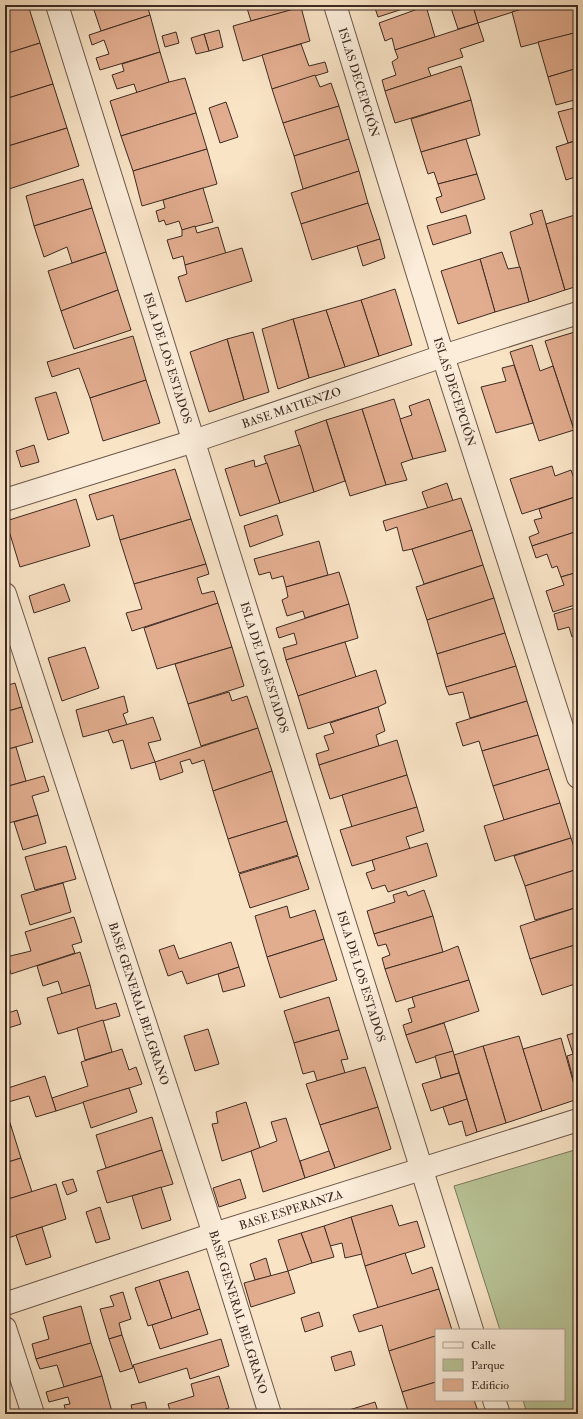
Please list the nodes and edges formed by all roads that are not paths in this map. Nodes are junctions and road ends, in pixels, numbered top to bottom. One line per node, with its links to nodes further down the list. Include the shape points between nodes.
1 (57, 5): 5 (street, ISLA DE LOS ESTADOS)
2 (335, 5): 4 (street, ISLAS DECEPCIÓN)
3 (578, 313): 4 (street, BASE MATIENZO)
4 (443, 356): 5 (street, BASE MATIENZO); 8 (street, ISLAS DECEPCIÓN)
5 (194, 441): 6 (street, BASE MATIENZO); 10 (street, ISLA DE LOS ESTADOS)
6 (5, 500)
7 (5, 594): 11 (street, BASE GENERAL BELGRANO)
8 (578, 777)
9 (578, 1120): 10 (street, BASE ESPERANZA)
10 (422, 1168): 11 (street, BASE ESPERANZA); 14 (street, ISLA DE LOS ESTADOS)
11 (214, 1234): 12 (street, BASE ESPERANZA); 17 (street, BASE GENERAL BELGRANO)
12 (5, 1304)
13 (5, 1328): 16 (street)
14 (472, 1329)
15 (494, 1401): 18 (street)
16 (33, 1414)
17 (270, 1414)
18 (499, 1414)

